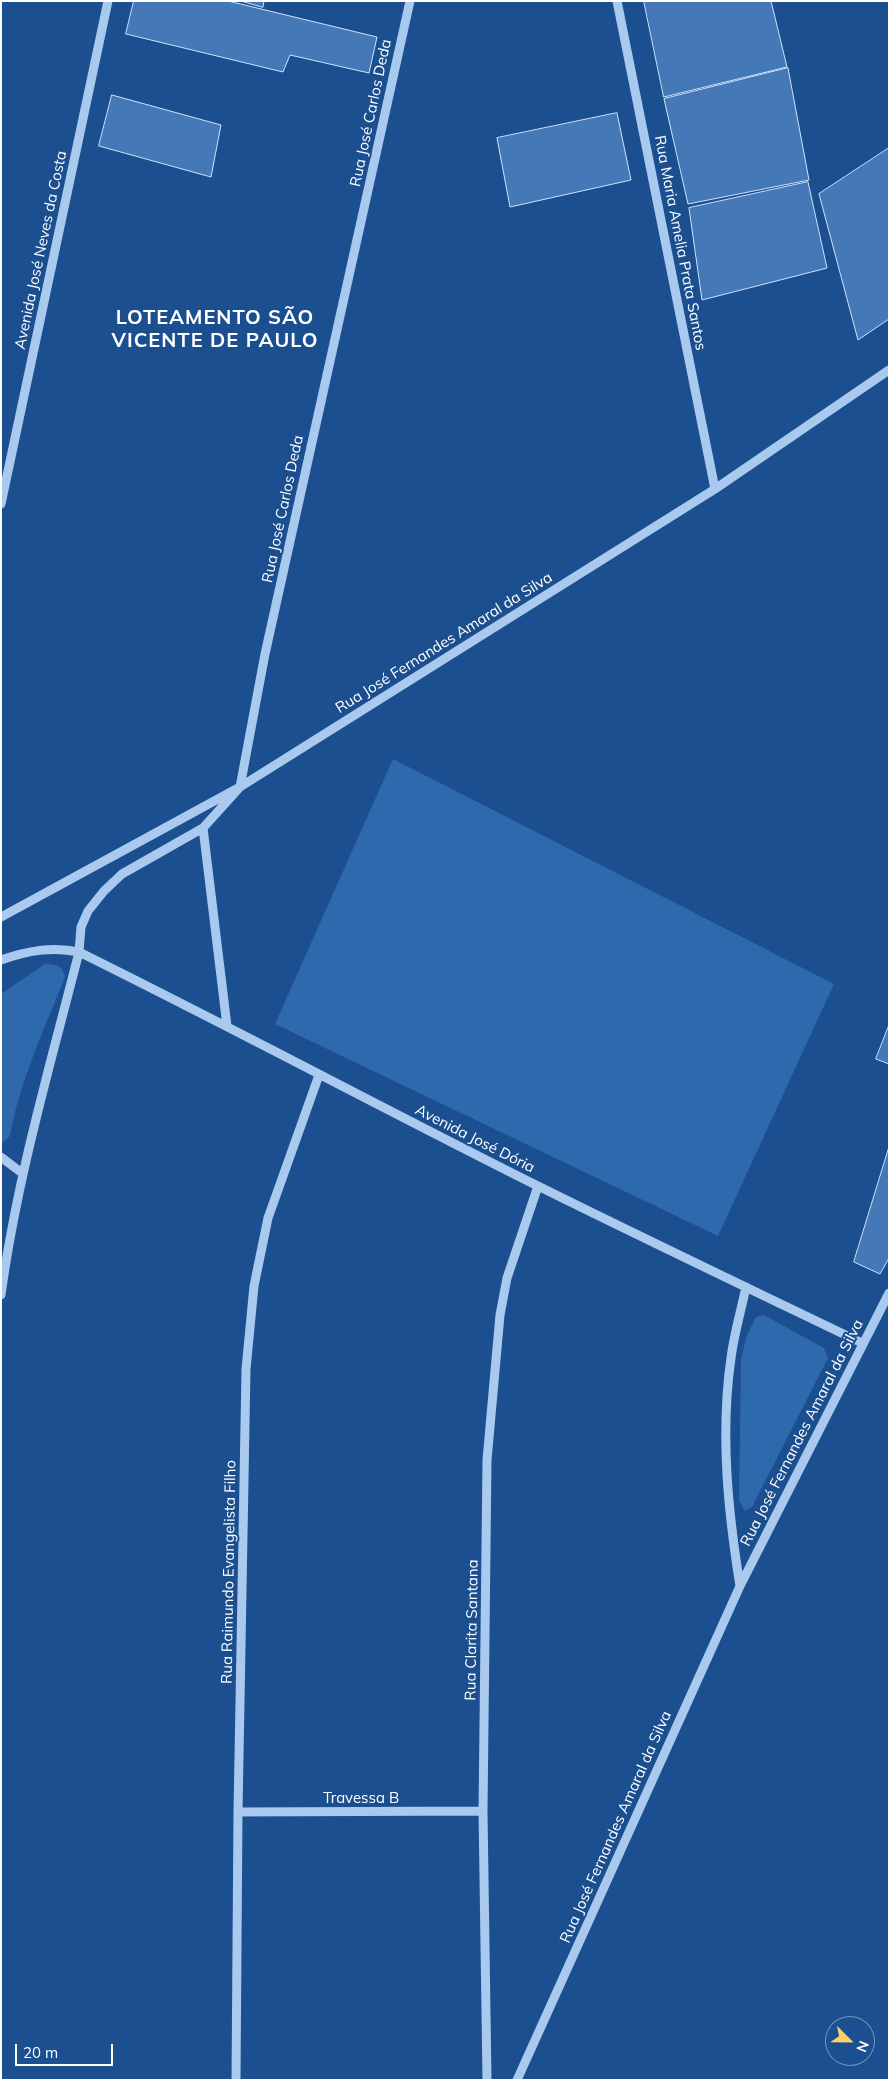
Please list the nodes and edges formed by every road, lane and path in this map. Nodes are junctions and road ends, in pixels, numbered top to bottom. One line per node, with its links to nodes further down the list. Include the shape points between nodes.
1 (108, 1): 6 (street, Avenida José Neves da Costa)
2 (410, 1): 7 (street, Rua José Carlos Deda, via 265,654)
3 (617, 1): 5 (street, Rua Maria Amelia Prata Santos)
4 (889, 370): 5 (street, Rua José Fernandes Amaral da Silva)
5 (715, 489): 7 (street, Rua José Fernandes Amaral da Silva)
6 (1, 504)
7 (240, 787): 8 (street); 9 (street, Rua José Fernandes Amaral da Silva)
8 (203, 828): 10 (street, via 122,874 104,891 88,911 81,927); 12 (street)
9 (1, 917)
10 (79, 952): 11 (street, via 48,948); 12 (street, Avenida José Dória); 15 (street)
11 (1, 960)
12 (228, 1026): 13 (street, Avenida José Dória)
13 (319, 1075): 16 (street, Avenida José Dória); 23 (street, Rua Raimundo Evangelista Filho, via 268,1218 254,1286 246,1369)
14 (1, 1157): 15 (street)
15 (22, 1174): 19 (street)
16 (538, 1186): 17 (street, Avenida José Dória); 22 (street, Rua Clarita Santana, via 508,1278 495,1358 487,1460)
17 (746, 1287): 20 (street, Avenida José Dória); 21 (street, Rua José Fernandes Amaral da Silva, via 731,1358 727,1418 726,1477)
18 (889, 1293): 20 (street, Rua José Fernandes Amaral da Silva)
19 (1, 1294)
20 (862, 1342): 21 (street, Rua José Fernandes Amaral da Silva)
21 (740, 1586): 26 (street, Rua José Fernandes Amaral da Silva)
22 (483, 1811): 23 (street, Travessa B); 25 (street, Rua Clarita Santana)
23 (238, 1812): 24 (street, Rua Raimundo Evangelista Filho)
24 (236, 2080)
25 (487, 2080)
26 (517, 2080)

